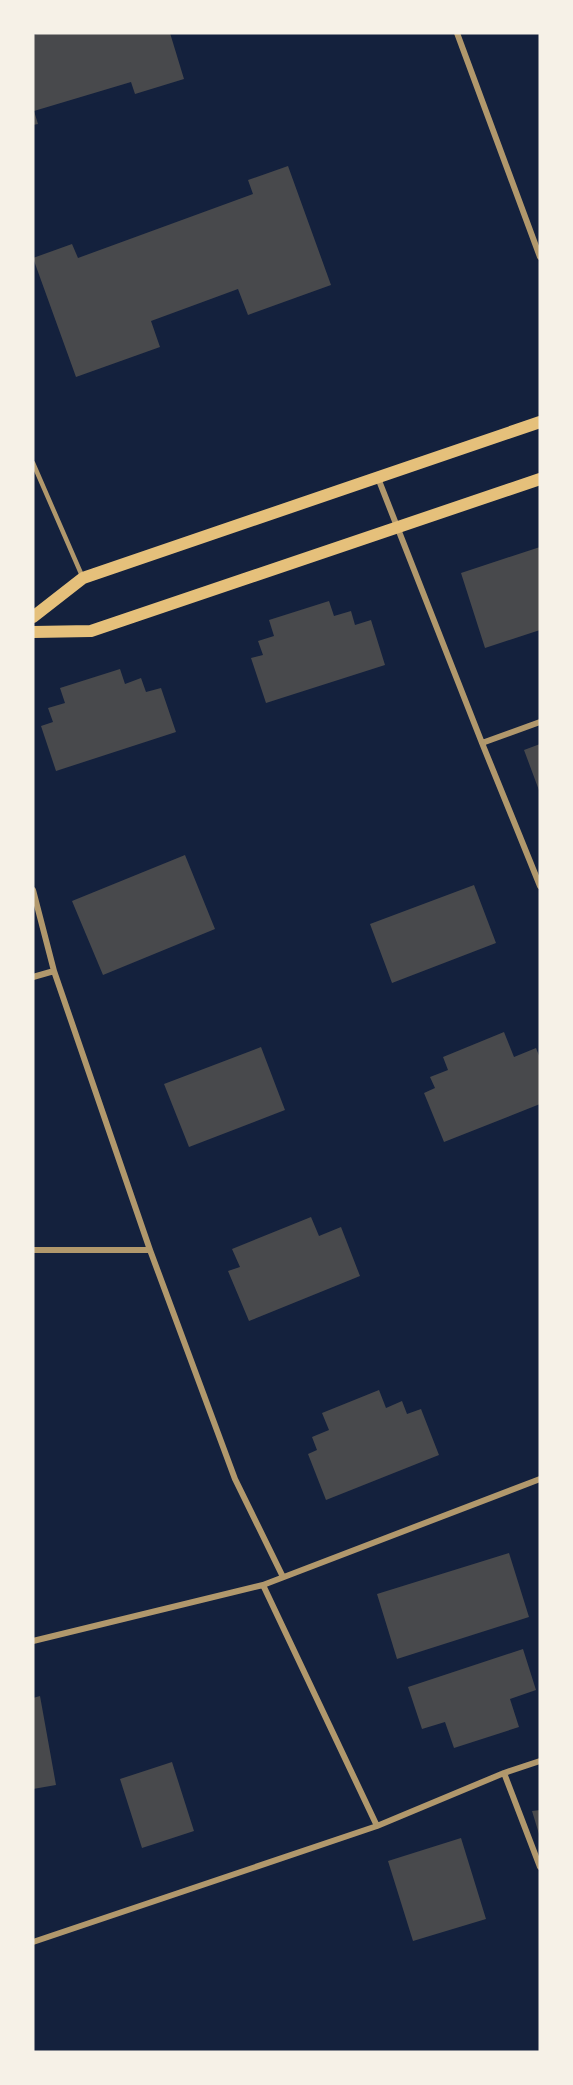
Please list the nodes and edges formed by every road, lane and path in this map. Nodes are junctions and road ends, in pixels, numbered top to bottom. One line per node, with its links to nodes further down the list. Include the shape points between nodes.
1 (458, 33): 2 (street)
2 (540, 257)
3 (540, 422): 5 (main road)
4 (33, 463): 8 (lane)
5 (378, 478): 7 (street); 8 (main road)
6 (540, 479): 7 (main road)
7 (397, 529): 10 (main road, via 91,631); 12 (street)
8 (83, 578): 9 (main road)
9 (33, 617)
10 (33, 632)
11 (540, 722): 12 (street)
12 (482, 743): 13 (street)
13 (540, 886)
14 (33, 890): 15 (street)
15 (54, 971): 16 (street); 18 (street)
16 (33, 977)
17 (33, 1250): 18 (street)
18 (150, 1250): 20 (street, via 235,1479)
19 (540, 1479): 20 (street)
20 (283, 1577): 21 (street)
21 (263, 1585): 22 (street); 25 (street)
22 (33, 1641)
23 (540, 1761): 24 (street)
24 (504, 1773): 25 (street); 26 (street)
25 (377, 1826): 27 (street)
26 (540, 1867)
27 (33, 1942)

